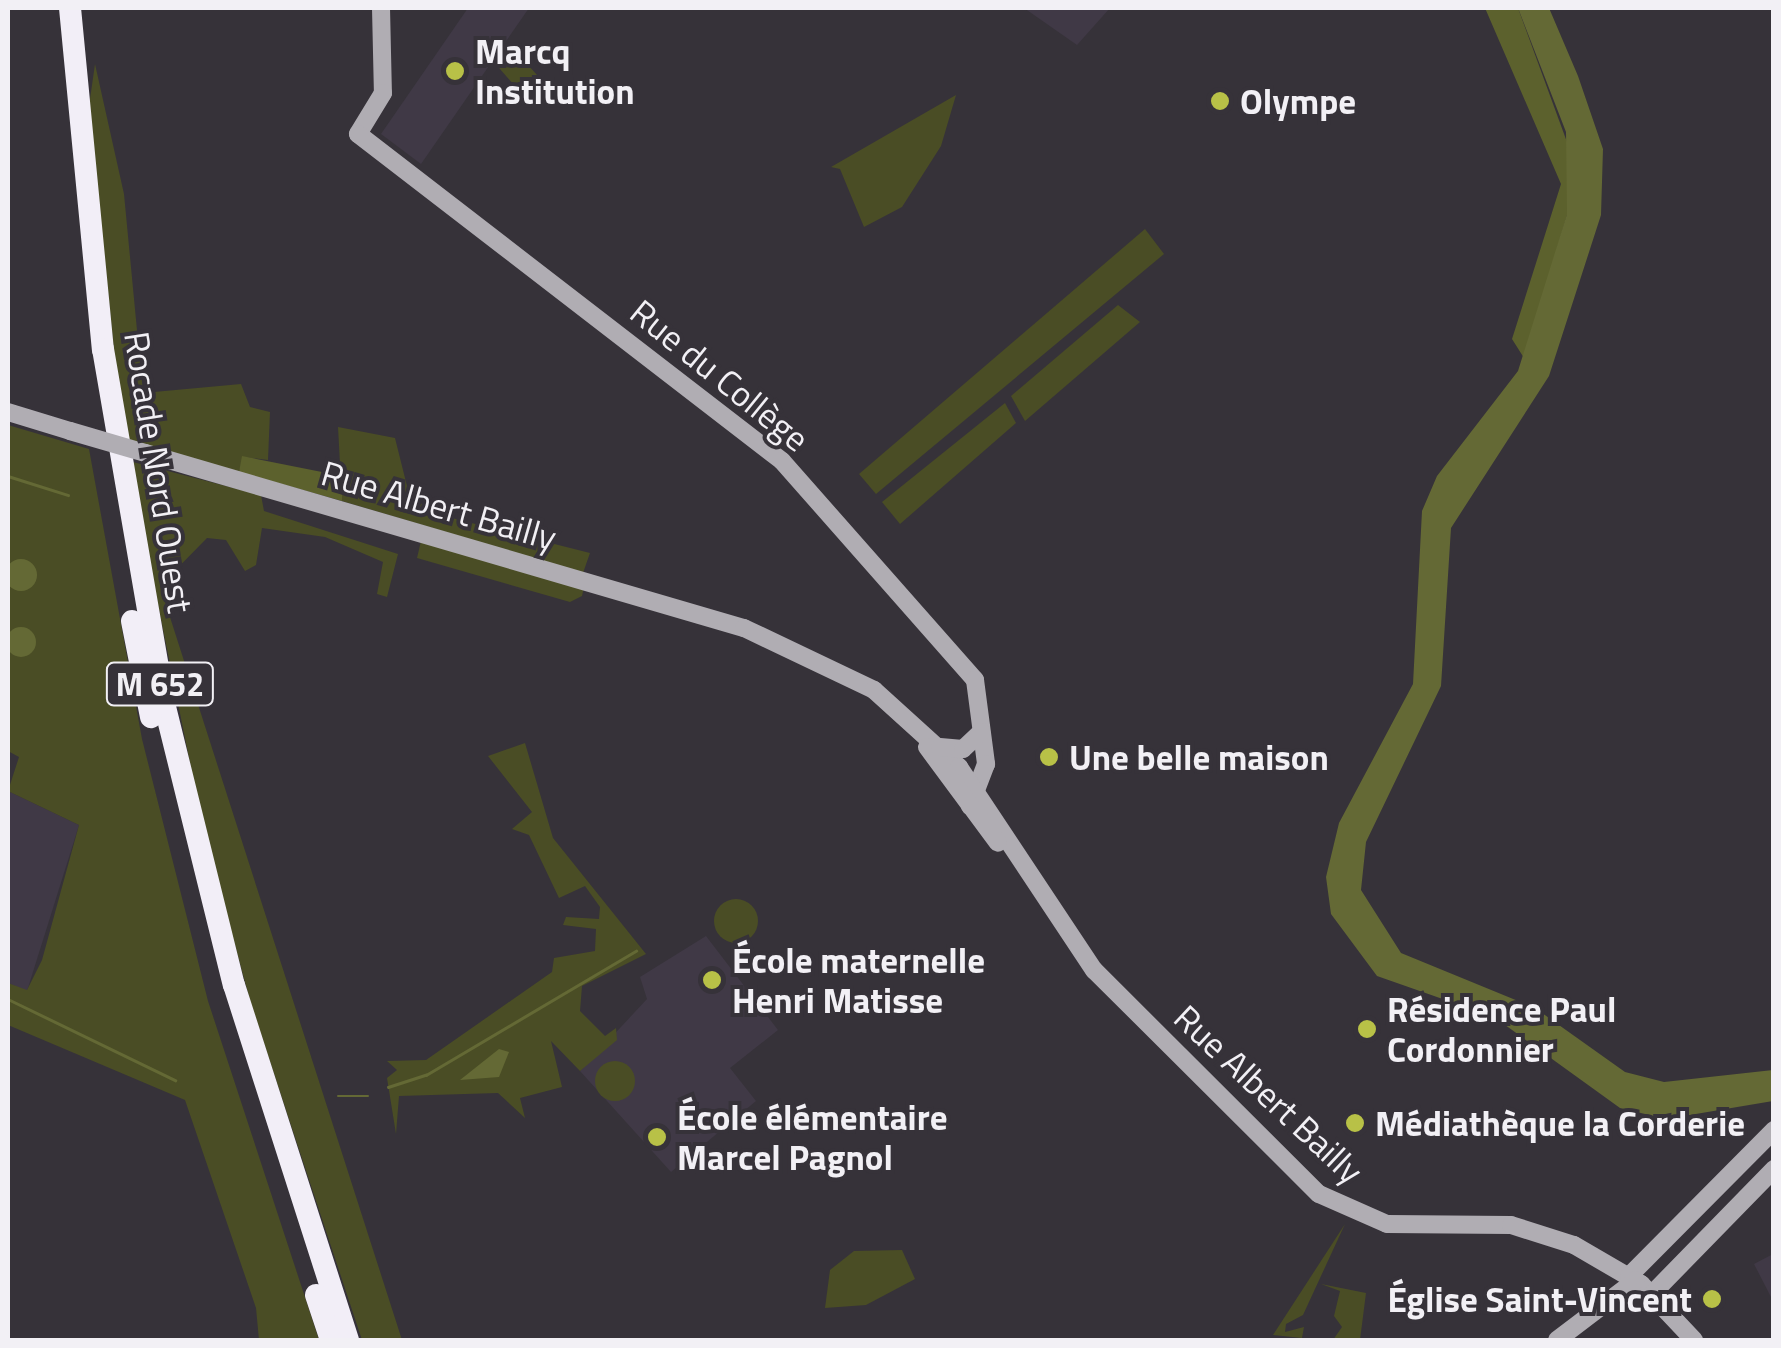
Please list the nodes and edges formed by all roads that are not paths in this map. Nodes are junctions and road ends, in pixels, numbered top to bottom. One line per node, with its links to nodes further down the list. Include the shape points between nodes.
1 (54, 8): 13 (highway, Rocade Nord Ouest / M 652, via 84,325 143,680 220,994)
2 (70, 8): 14 (highway, Rocade Nord Ouest / M 652, via 103,349 164,707 234,985)
3 (381, 8): 6 (main road, Rue du Collège, via 383,94 358,134 772,451 961,659)
4 (8, 412): 5 (main road, Rue Albert Bailly, bridge, via 744,628)
5 (847, 675): 7 (main road, Rue Albert Bailly); 8 (main road, Rue Albert Bailly)
6 (982, 724): 7 (main road, via 963,748); 8 (main road, Rue du Collège)
7 (940, 746): 8 (main road, Rue Albert Bailly)
8 (969, 793): 11 (main road, Rue Albert Bailly, via 1126,1004 1334,1205 1386,1224 1538,1232)
9 (1774, 1130): 11 (main road)
10 (1774, 1169): 12 (main road)
11 (1632, 1278): 12 (main road, Rue Albert Bailly); 15 (main road)
12 (1652, 1294): 16 (main road, Rue Albert Bailly)
13 (331, 1340)
14 (348, 1340)
15 (1557, 1340)
16 (1694, 1340)

